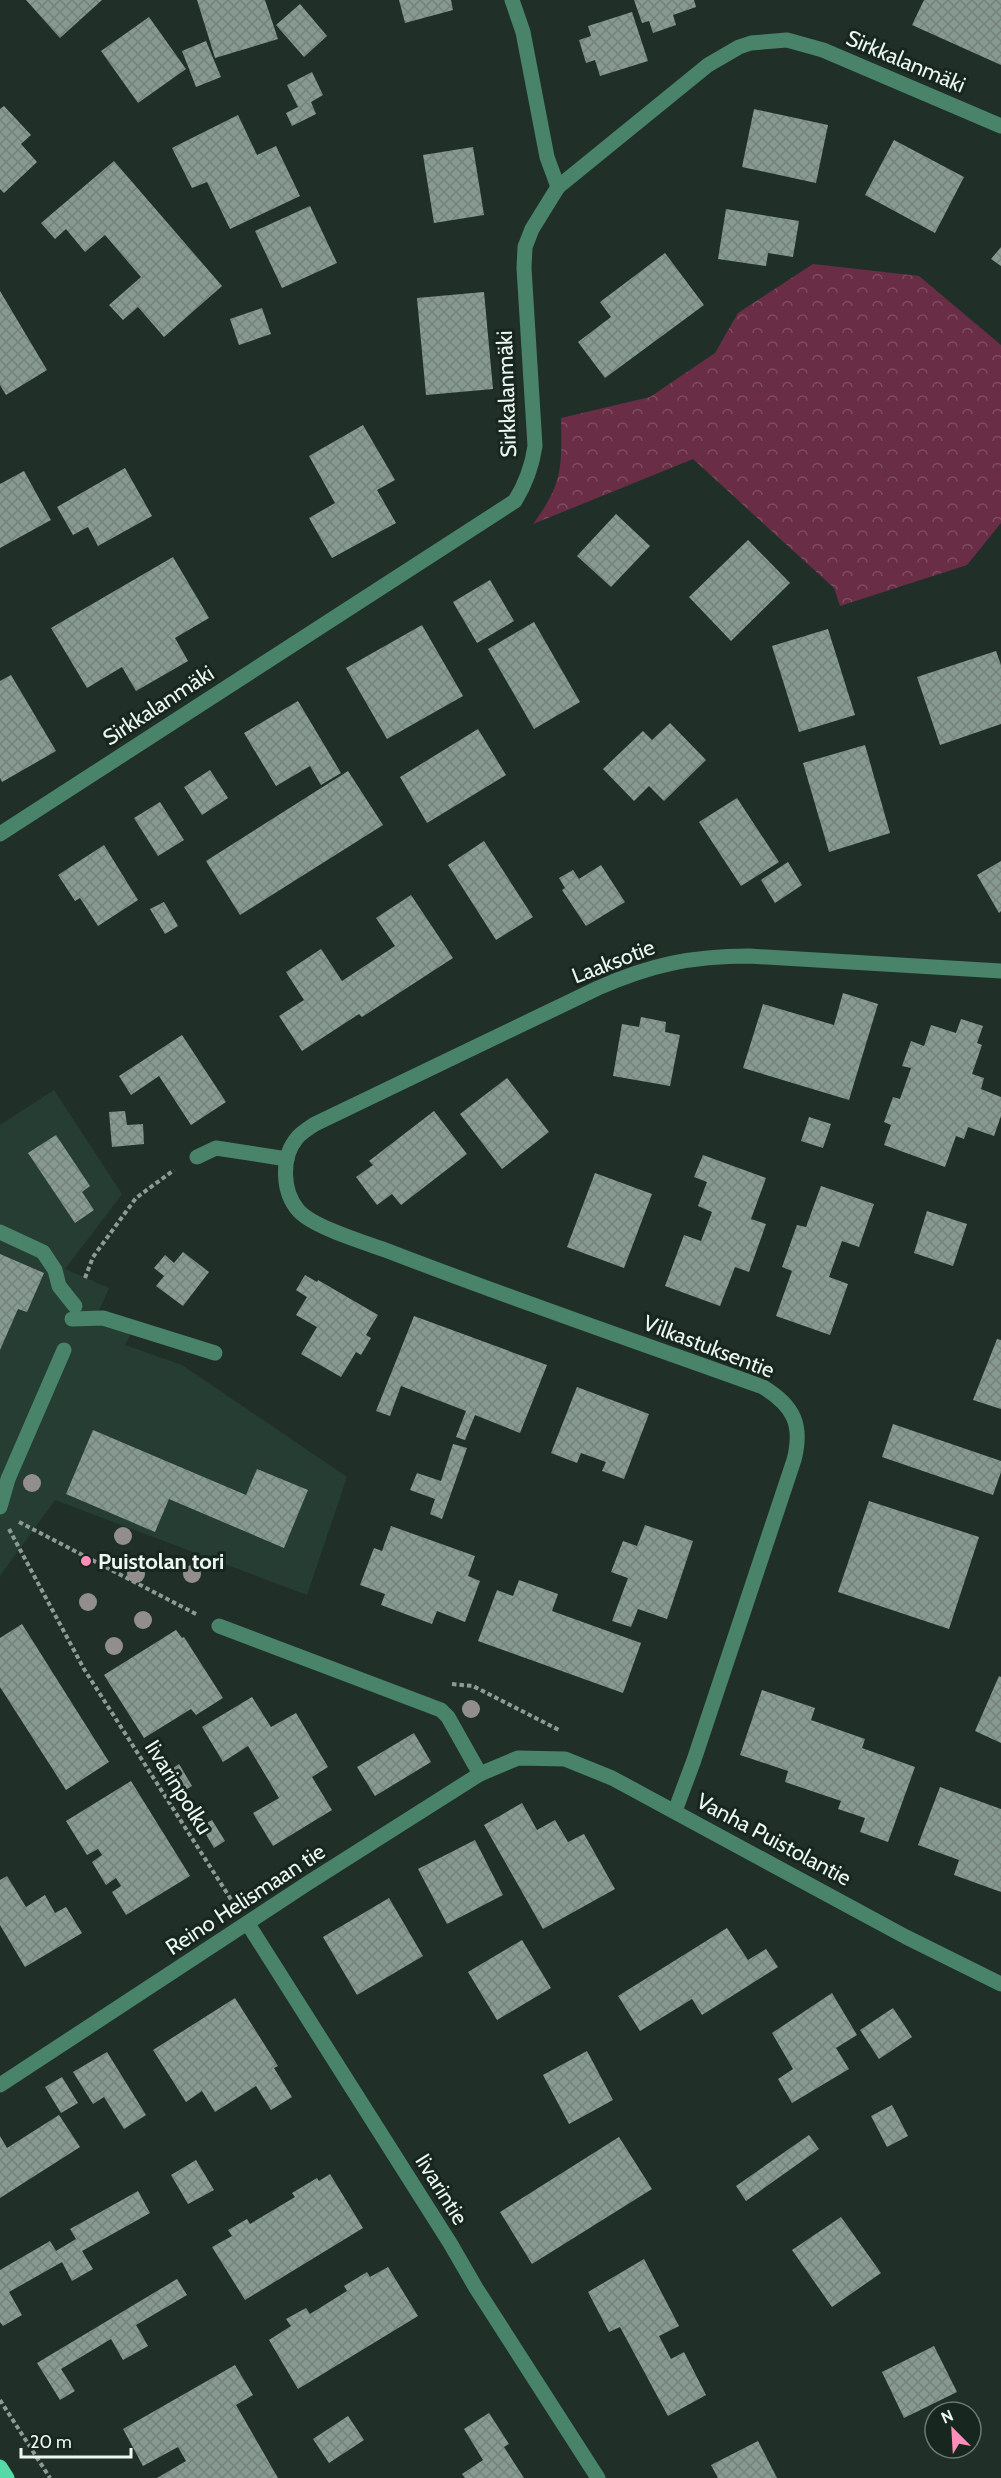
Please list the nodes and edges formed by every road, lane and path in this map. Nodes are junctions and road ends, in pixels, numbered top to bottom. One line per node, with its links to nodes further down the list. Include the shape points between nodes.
1 (512, 0): 3 (street, via 523,32 547,157)
2 (1001, 126): 3 (street, Sirkkalanmäki, via 822,50 788,40 765,40 739,47 708,65)
3 (558, 187): 4 (street, Sirkkalanmäki, via 525,247 535,446 526,483 514,501)
4 (0, 834)
5 (1001, 970): 7 (street, Laaksotie, via 749,956 674,962 598,988 315,1124 297,1138)
6 (197, 1157): 7 (street, via 216,1148); 9 (path, via 136,1198 93,1257)
7 (287, 1159): 17 (street, Vilkastuksentie, via 286,1187 298,1211 308,1218 409,1259 763,1388 788,1406 797,1427 794,1460)
8 (0, 1232): 9 (street, via 43,1252)
9 (73, 1313): 11 (street, via 103,1318)
10 (64, 1350): 12 (street, via 8,1479)
11 (215, 1353)
12 (5, 1512): 14 (path)
13 (6, 1523): 18 (path, Iivarinpolku, via 84,1669)
14 (219, 1626): 16 (street, via 441,1710)
15 (518, 1758): 16 (street, Reino Helismaan tie); 17 (street, Vanha Puistolantie, via 565,1759)
16 (480, 1774): 18 (street, Reino Helismaan tie)
17 (675, 1811): 19 (street, Vanha Puistolantie, via 906,1937)
18 (248, 1924): 20 (street, Reino Helismaan tie); 25 (street, Iivarintie)
19 (1001, 1984)
20 (0, 2085)
21 (0, 2400): 24 (path)
22 (0, 2467): 23 (main road)
23 (7, 2478)
24 (50, 2478)
25 (598, 2478)

